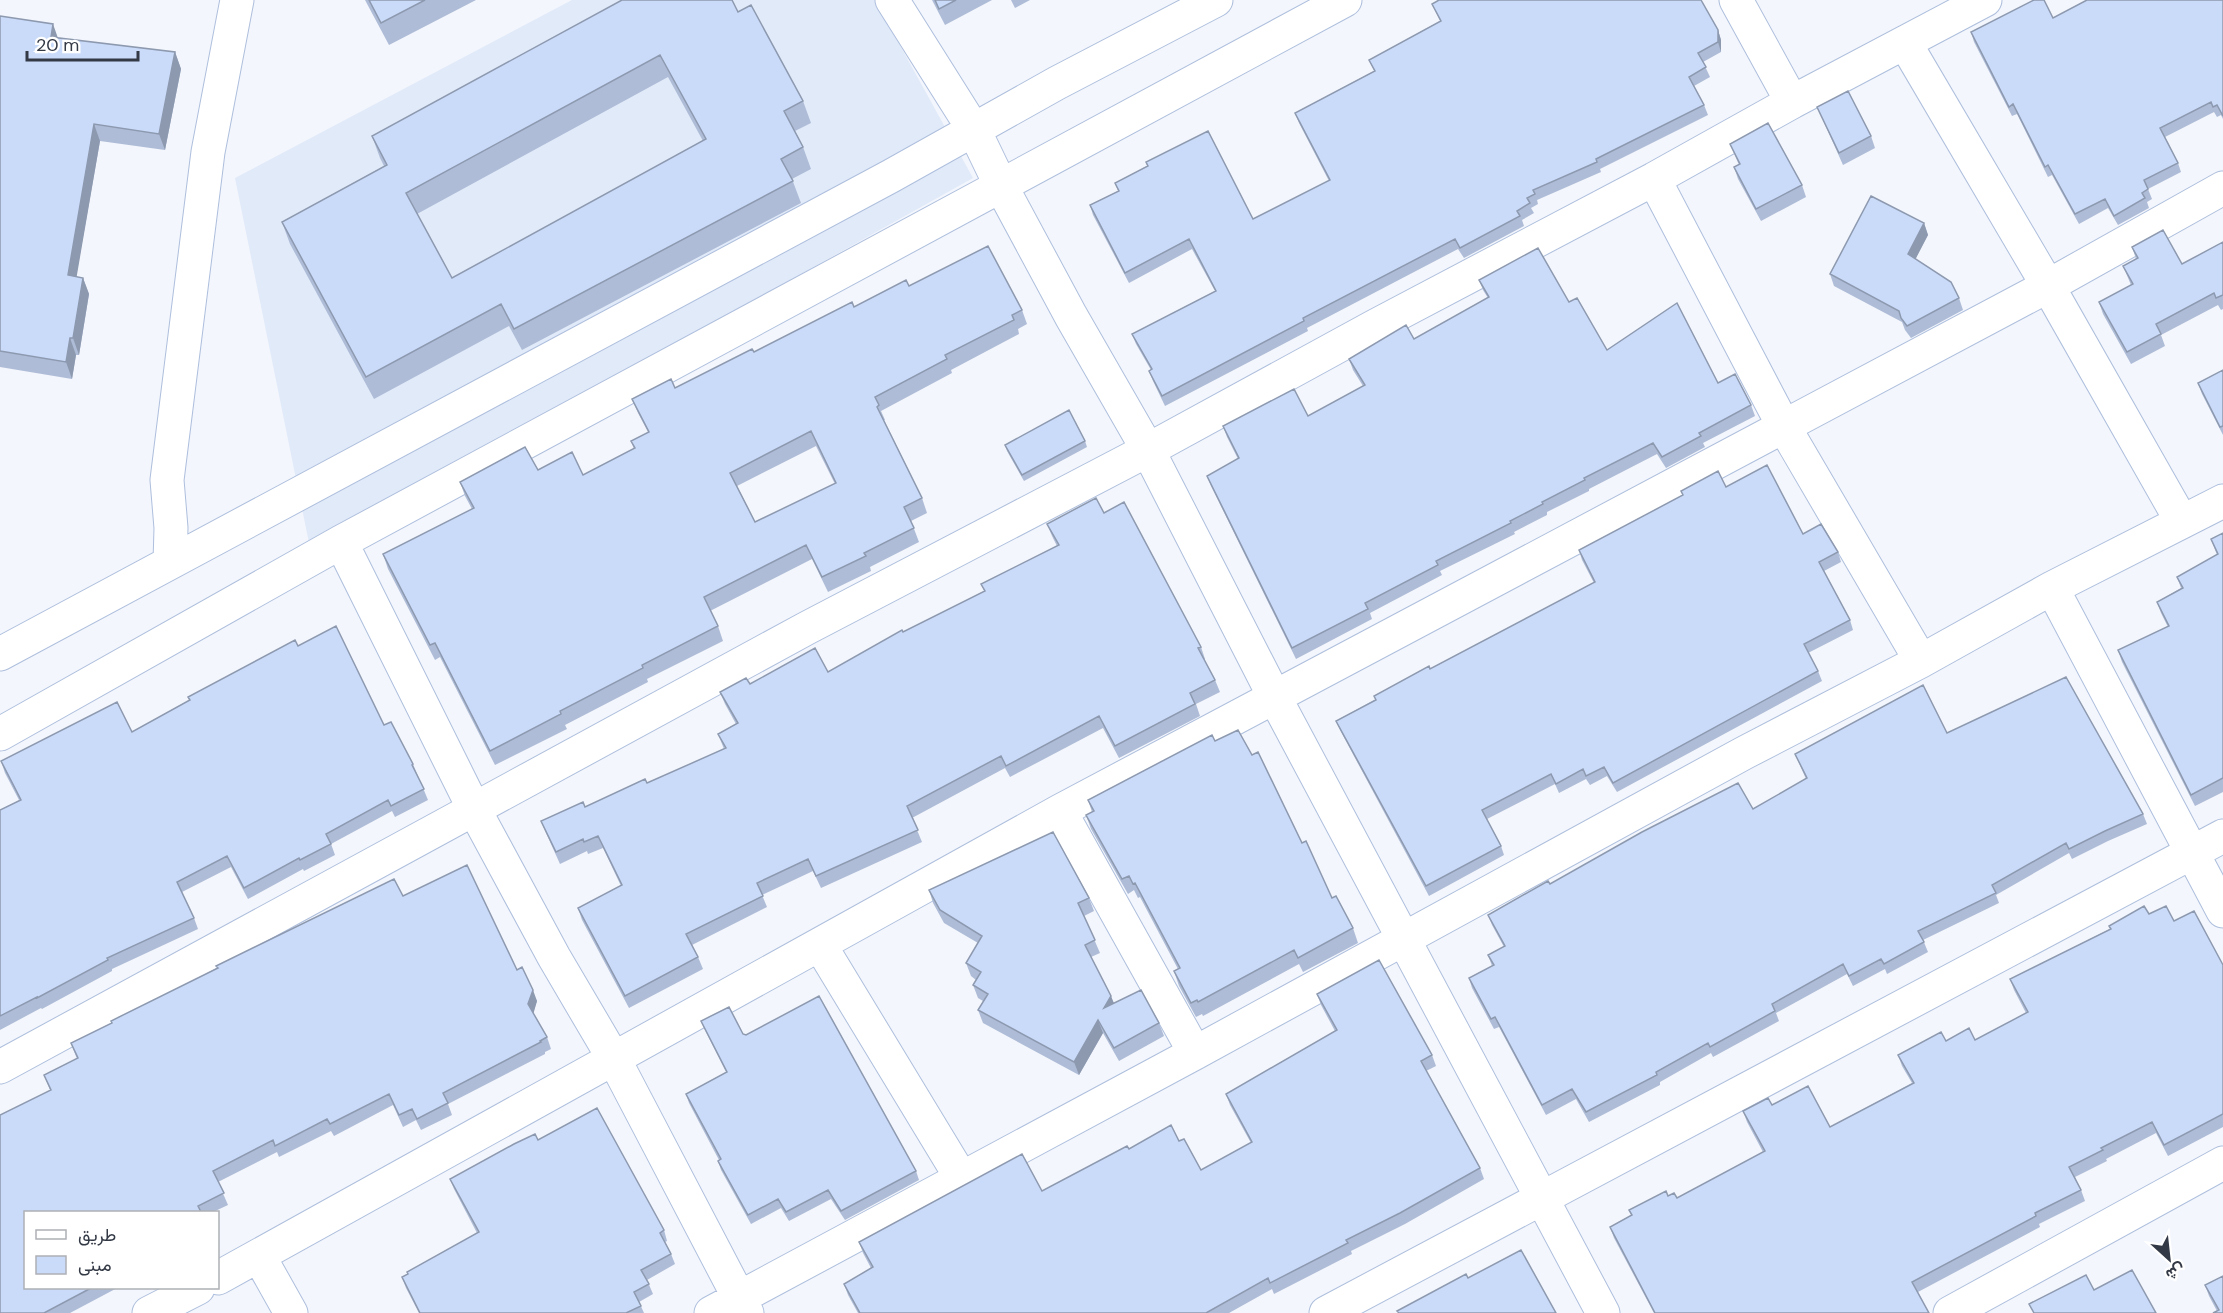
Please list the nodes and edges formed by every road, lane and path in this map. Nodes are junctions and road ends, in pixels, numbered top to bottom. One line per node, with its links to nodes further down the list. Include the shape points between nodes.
1 (237, 0): 19 (street, via 208,152 167,480)
2 (892, 0): 9 (street)
3 (1216, 0): 9 (street)
4 (1345, 0): 11 (street)
5 (1736, 0): 8 (street)
6 (1985, 0): 7 (street)
7 (1905, 43): 8 (street); 13 (street)
8 (1792, 102): 10 (street)
9 (974, 130): 11 (street); 19 (street)
10 (1654, 179): 14 (street); 15 (street)
11 (1001, 186): 15 (street); 18 (street)
12 (2223, 188): 13 (street)
13 (2048, 286): 14 (street); 17 (street)
14 (1783, 425): 22 (street); 23 (street)
15 (1148, 450): 23 (street); 25 (street, via 807,628)
16 (2223, 501): 17 (street)
17 (2182, 522): 20 (street)
18 (340, 542): 24 (street); 25 (street)
19 (170, 562): 21 (street)
20 (2052, 588): 22 (street); 28 (street)
21 (0, 654)
22 (1921, 661): 30 (street)
23 (1274, 696): 26 (street); 30 (street)
24 (0, 734)
25 (474, 809): 33 (street, via 554,957); 34 (street)
26 (1060, 811): 31 (street); 32 (street)
27 (2223, 836): 28 (street)
28 (2193, 853): 29 (street); 37 (street)
29 (2223, 911)
30 (1404, 938): 32 (street); 37 (street)
31 (820, 945): 33 (street); 36 (street)
32 (1195, 1053): 36 (street)
33 (615, 1059): 38 (street); 41 (street)
34 (0, 1067)
35 (2223, 1163): 47 (street)
36 (962, 1179): 41 (street)
37 (1541, 1199): 45 (street); 46 (street)
38 (260, 1256): 39 (street); 43 (street)
39 (219, 1277)
40 (194, 1289): 42 (street)
41 (743, 1305): 44 (street)
42 (149, 1313)
43 (291, 1313)
44 (711, 1313)
45 (1326, 1313)
46 (1603, 1313)
47 (1950, 1313)

